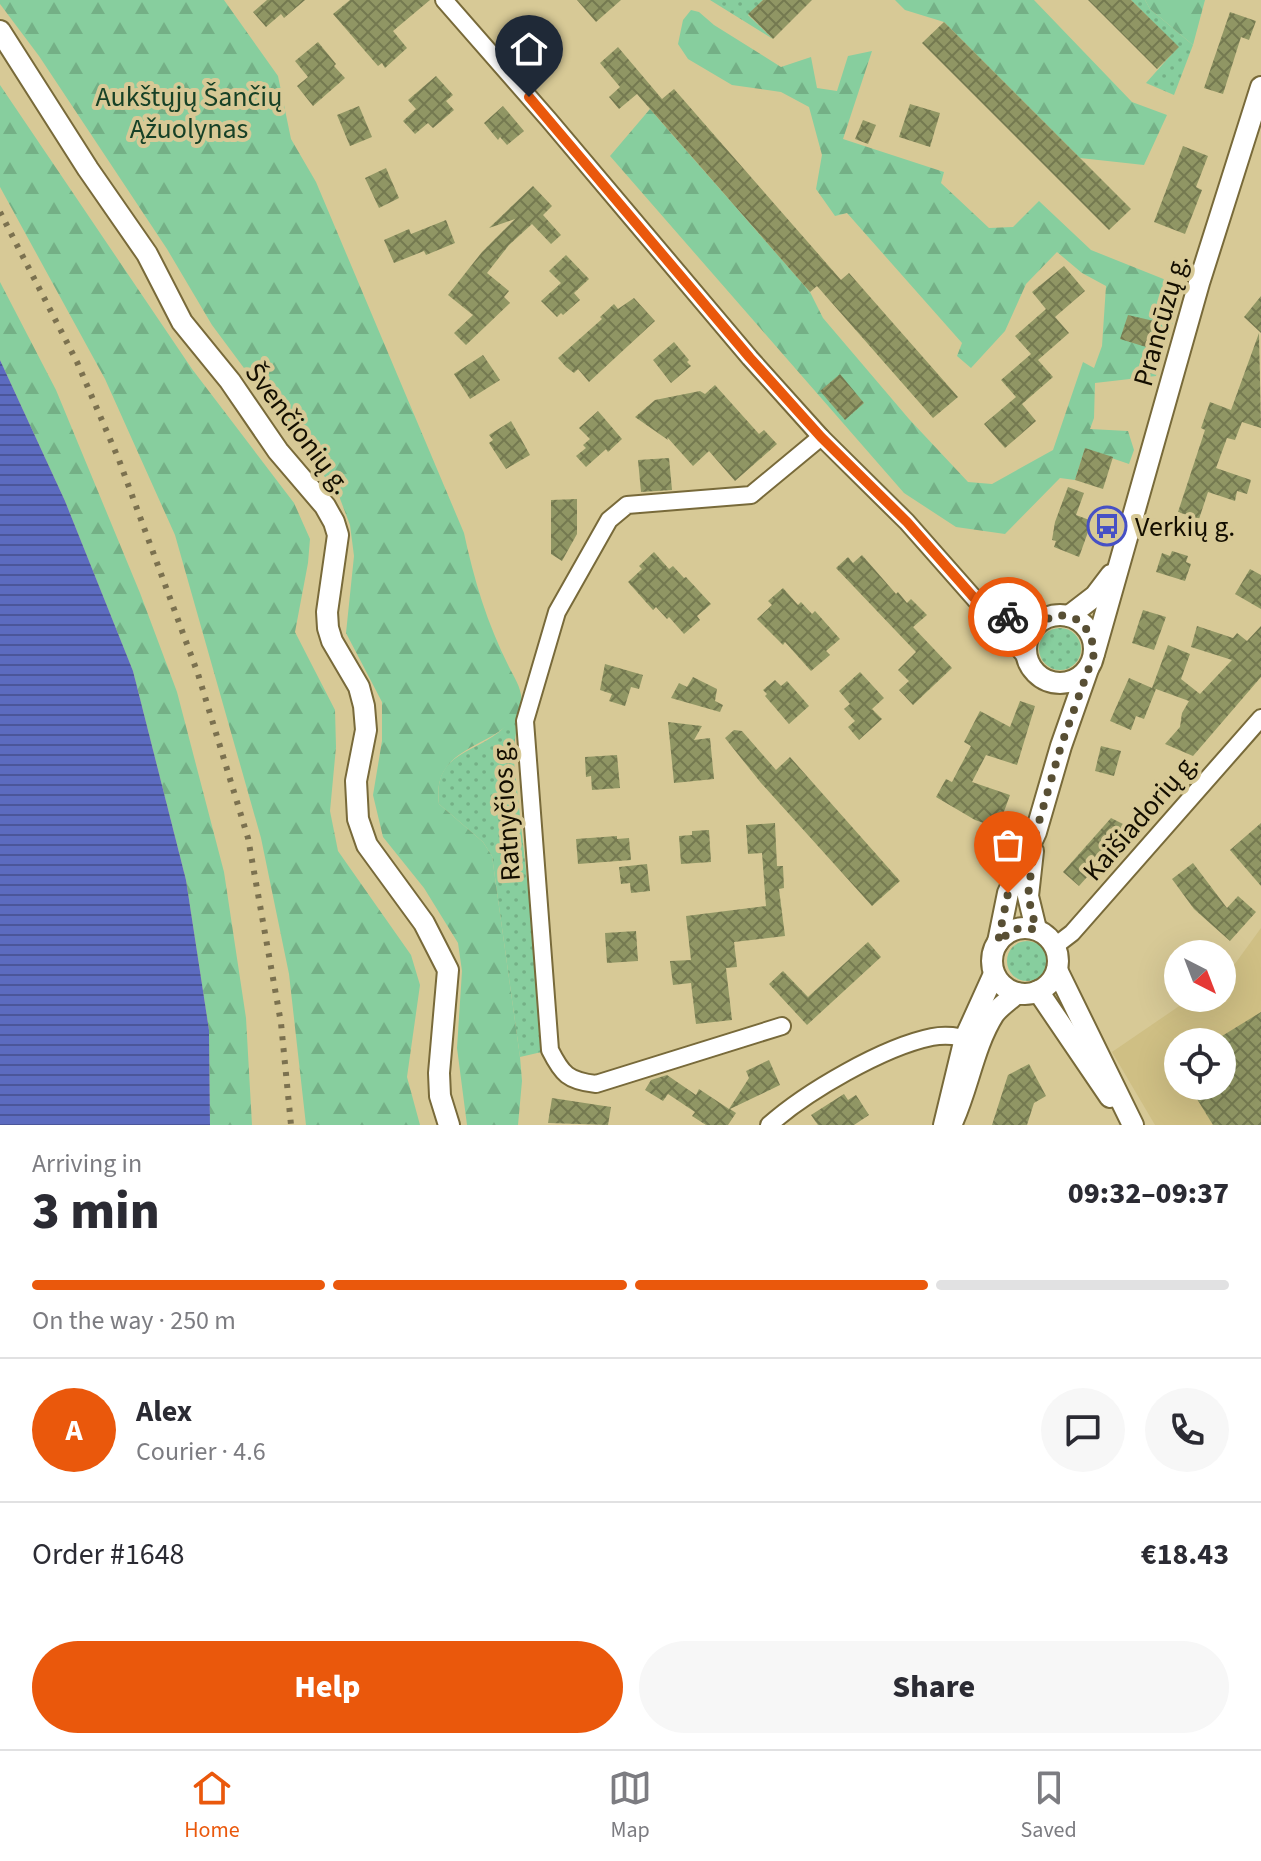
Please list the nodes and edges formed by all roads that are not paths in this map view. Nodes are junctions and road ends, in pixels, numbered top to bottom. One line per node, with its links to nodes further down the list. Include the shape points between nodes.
1 (444, 0): 4 (street)
2 (0, 31): 23 (street, Švenčionių g., via 147,254 182,322 334,522 338,535 328,628 359,687 366,730 356,781 358,819 367,845 424,923 448,970 439,1073)
3 (1261, 87): 5 (street, Prancūzų g.)
4 (821, 437): 6 (street); 21 (street, Ratnyčios g., via 751,495 627,505 616,512 557,612 525,721 550,1050 561,1071 577,1082 596,1084)
5 (1116, 568): 7 (street, Prancūzų g., via 1095,596); 10 (street, Prancūzų g.)
6 (992, 615): 8 (street); 9 (street)
7 (1069, 616): 8 (street, via 1051,616); 10 (street, via 1091,635)
8 (1035, 625): 9 (street, via 1027,640)
9 (1027, 658): 11 (street, via 1035,673)
10 (1091, 662): 11 (street, via 1082,676 1067,683); 13 (street, Prancūzų g.)
11 (1050, 682): 13 (street, Prancūzų g., via 1060,707)
12 (1261, 718): 17 (street, Kaišiadorių g.)
13 (1061, 746): 14 (street, Prancūzų g.)
14 (1036, 832): 15 (street, Prancūzų g., via 1028,896); 16 (street, Prancūzų g., via 1008,893)
15 (1036, 929): 16 (street, via 1014,929); 17 (street)
16 (998, 942): 19 (street)
17 (1055, 946): 18 (street)
18 (1057, 970): 20 (street, via 1047,986); 27 (street)
19 (994, 974): 20 (street, via 1000,983); 22 (street)
20 (1028, 992): 22 (street, via 995,1012); 27 (street)
21 (782, 1026)
22 (973, 1041): 24 (street, via 934,1036 909,1043 798,1101); 25 (street); 26 (street, via 962,1103)
23 (449, 1125)
24 (769, 1125)
25 (944, 1125)
26 (951, 1125)
27 (1131, 1125)

